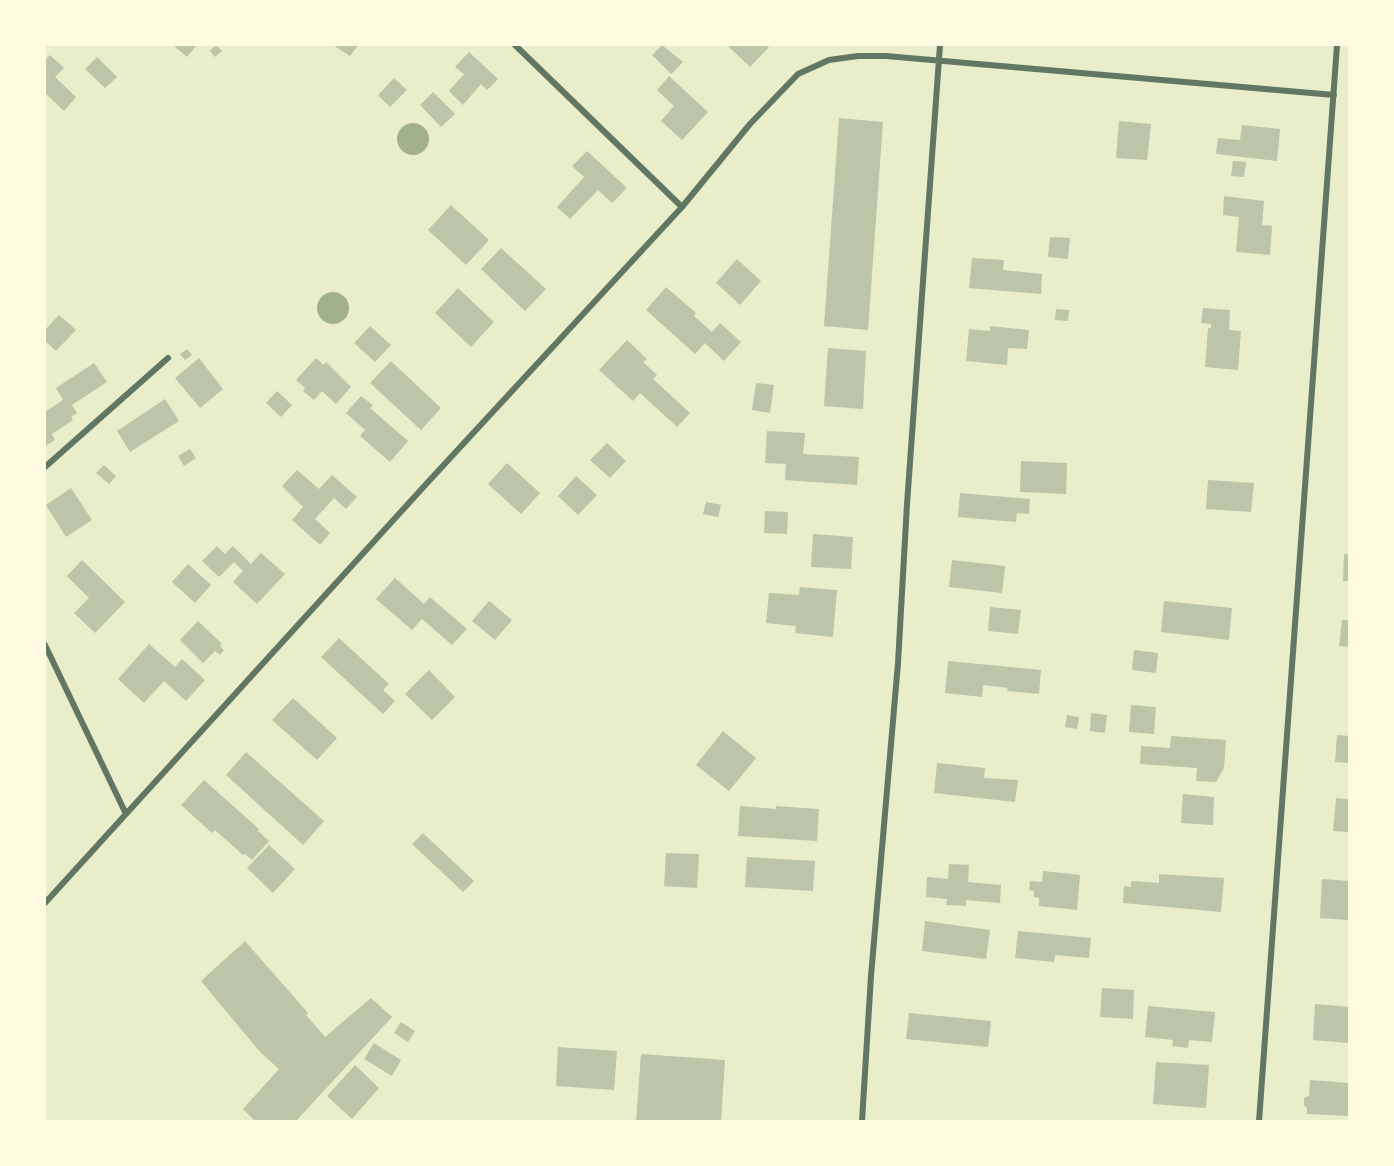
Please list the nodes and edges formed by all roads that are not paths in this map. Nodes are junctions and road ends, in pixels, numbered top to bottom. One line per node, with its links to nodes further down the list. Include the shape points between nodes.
1 (515, 45): 6 (street)
2 (939, 45): 4 (street)
3 (1337, 45): 5 (street)
4 (938, 59): 5 (street); 6 (street, via 858,56 829,60 798,74 750,124); 12 (street, via 898,663)
5 (1334, 95): 13 (street)
6 (681, 207): 10 (street)
7 (168, 358): 8 (street)
8 (45, 467)
9 (45, 645): 10 (street)
10 (126, 814): 11 (street)
11 (45, 903)
12 (862, 1121)
13 (1259, 1121)

